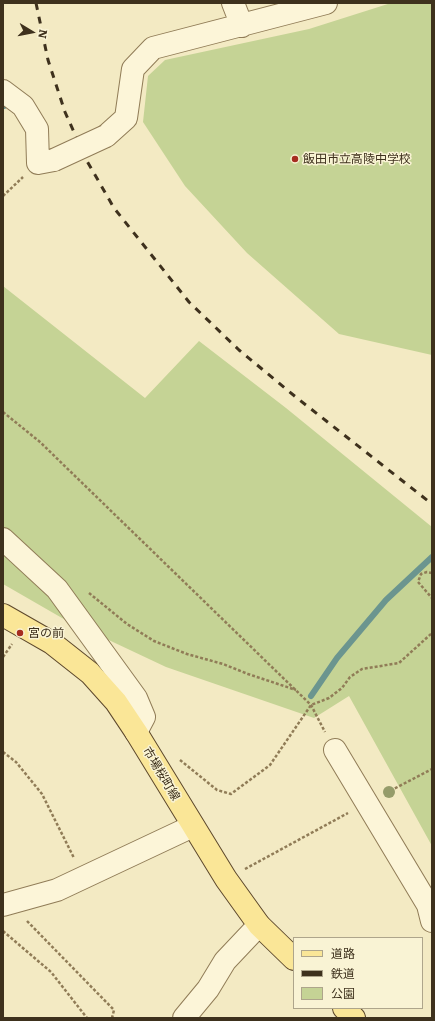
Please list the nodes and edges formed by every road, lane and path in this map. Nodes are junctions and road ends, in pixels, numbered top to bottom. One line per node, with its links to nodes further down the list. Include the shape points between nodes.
1 (233, 3): 3 (street)
2 (326, 3): 3 (street)
3 (242, 26): 5 (street, bridge, via 153,48 133,69 126,118 106,136)
4 (3, 91): 5 (street, via 23,106 37,129)
5 (46, 162): 6 (path)
6 (3, 196)
7 (3, 412): 16 (path, via 40,442)
8 (3, 538): 18 (street, via 57,589 136,698 144,717)
9 (432, 573): 11 (path, via 421,574 418,582)
10 (87, 592): 16 (path, via 127,624 154,641)
11 (432, 598)
12 (3, 615): 18 (main road, 市場桜町線, via 52,643 90,673 116,702)
13 (432, 633): 17 (path, via 399,663 362,669 329,698)
14 (14, 642): 15 (path)
15 (3, 657)
16 (297, 691): 17 (path)
17 (311, 705): 19 (path); 21 (path, via 270,765 231,794 217,790)
18 (136, 732): 24 (main road, 市場桜町線)
19 (335, 750): 23 (street)
20 (3, 752): 26 (path, via 16,762 42,794)
21 (176, 756)
22 (432, 769): 23 (path)
23 (366, 804): 25 (path); 29 (street, via 428,906)
24 (193, 826): 26 (street); 30 (main road, 市場桜町線, via 226,880)
25 (257, 863)
26 (82, 879): 27 (street, via 57,890)
27 (3, 905)
28 (21, 919): 35 (path, via 26,920 114,1010)
29 (432, 921)
30 (259, 926): 32 (main road, 市場桜町線); 36 (street, via 225,962 208,989)
31 (3, 931): 34 (path, via 51,972)
32 (293, 958)
33 (345, 1009): 37 (main road)
34 (87, 1018)
35 (112, 1018)
36 (184, 1018)
37 (354, 1018)

